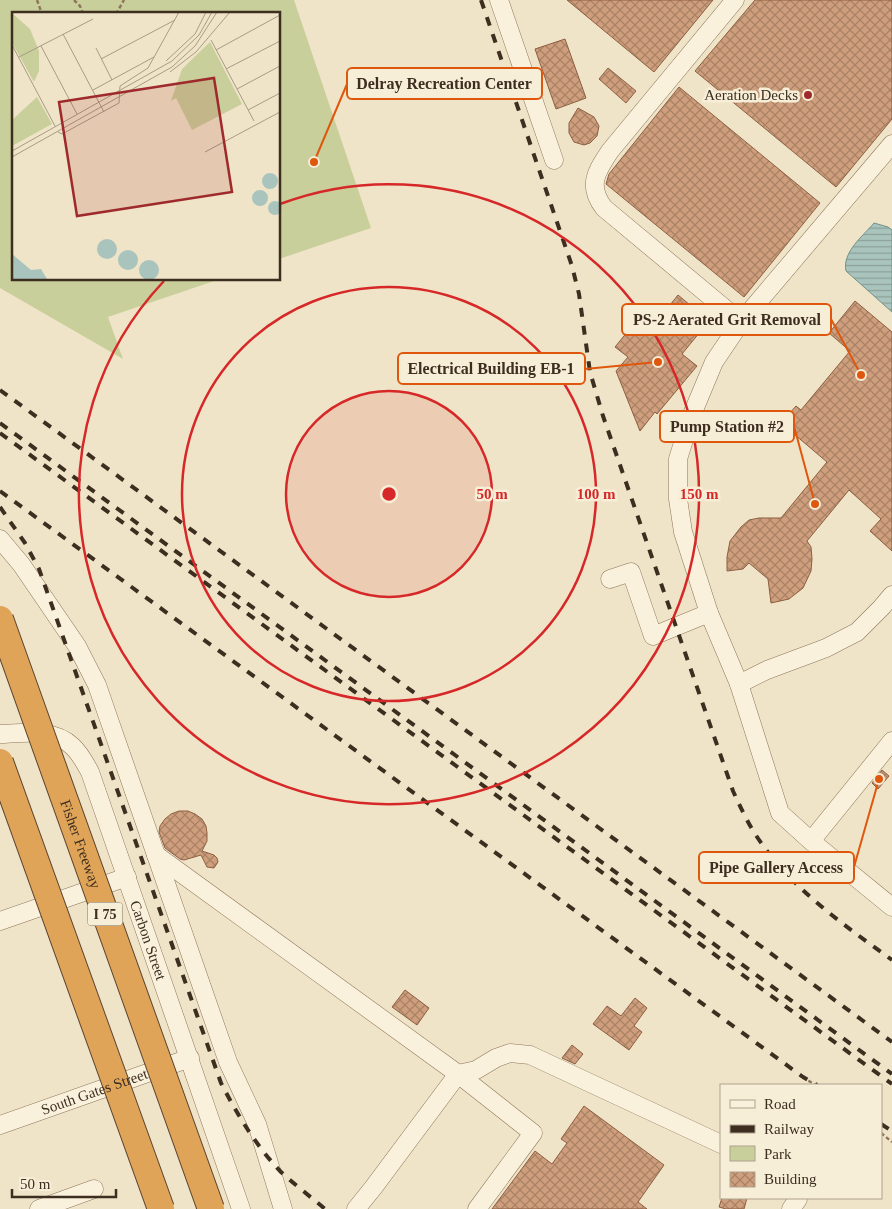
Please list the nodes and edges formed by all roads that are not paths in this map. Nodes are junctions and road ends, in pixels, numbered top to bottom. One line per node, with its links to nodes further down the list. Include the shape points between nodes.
1 (499, 0): 4 (street)
2 (735, 0): 5 (street, via 610,151 598,169 594,185 604,208)
3 (892, 144): 5 (street)
4 (554, 160)
5 (741, 322): 9 (street, via 714,362 678,459 678,499 683,532)
6 (0, 539): 16 (street, via 77,646 97,684)
7 (610, 580): 9 (street, via 631,572 652,636)
8 (892, 595): 11 (street, via 857,632)
9 (709, 613): 11 (street)
10 (0, 619): 27 (highway, Fisher Freeway / I 75, bridge)
11 (739, 684): 15 (street, via 780,813)
12 (0, 734): 17 (street, Carbon Street, via 30,732 51,735 61,738 80,755 90,772)
13 (892, 741): 15 (street)
14 (0, 762): 26 (highway, bridge)
15 (811, 841): 18 (street)
16 (156, 855): 21 (street); 29 (street, via 228,1062 257,1124)
17 (127, 877): 19 (street); 20 (street, Carbon Street)
18 (892, 907)
19 (0, 921)
20 (190, 1058): 22 (street, South Gates Street); 28 (street, Carbon Street)
21 (458, 1074): 23 (street, via 476,1070 510,1053 530,1054); 30 (street); 31 (street, via 533,1133)
22 (0, 1124)
23 (720, 1144)
24 (94, 1189): 25 (street)
25 (39, 1209)
26 (161, 1209)
27 (211, 1209)
28 (241, 1209)
29 (284, 1209)
30 (357, 1209)
31 (477, 1209)

